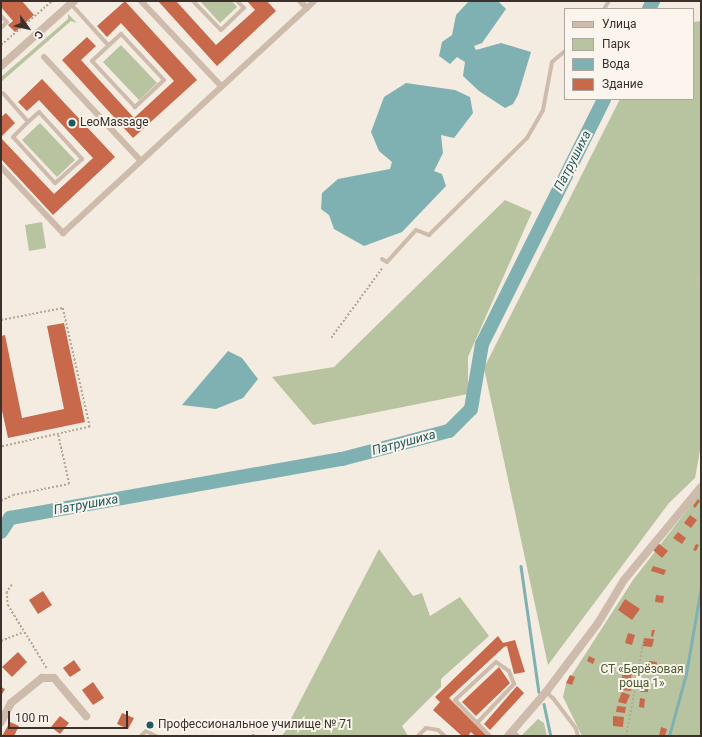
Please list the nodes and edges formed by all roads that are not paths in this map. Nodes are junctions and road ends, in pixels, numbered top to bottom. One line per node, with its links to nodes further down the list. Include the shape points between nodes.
1 (142, 1): 14 (street)
2 (194, 1): 3 (lane, via 220,30 244,8)
3 (237, 1)
4 (300, 1): 7 (street)
5 (314, 1): 7 (street)
6 (72, 2): 10 (lane); 13 (street)
7 (307, 8): 14 (street)
8 (1, 16): 9 (lane, via 7,22)
9 (1, 28)
10 (108, 45): 10 (lane, via 92,61 135,107 164,80 121,34)
11 (564, 52): 19 (lane, via 552,62 543,110 527,138 429,235 416,230 387,262)
12 (44, 57): 17 (street)
13 (1, 66)
14 (221, 86): 17 (street)
15 (3, 93): 16 (lane)
16 (28, 122): 16 (lane, via 40,112 82,159 55,183 12,137)
17 (142, 161): 18 (street, via 63,233)
18 (1, 167)
19 (382, 259)
20 (701, 487): 21 (street, via 624,580 598,623)
21 (546, 692): 25 (street); 31 (lane, via 576,728)
22 (86, 716): 23 (street, via 54,678 42,678 11,703)
23 (1, 722)
24 (478, 723): 24 (lane, via 455,700 496,662 509,671 514,684); 30 (lane)
25 (513, 734)
26 (141, 736): 27 (lane, via 146,730)
27 (156, 736)
28 (418, 736): 29 (lane, via 426,728 438,730)
29 (445, 736)
30 (490, 736)
31 (578, 736)

